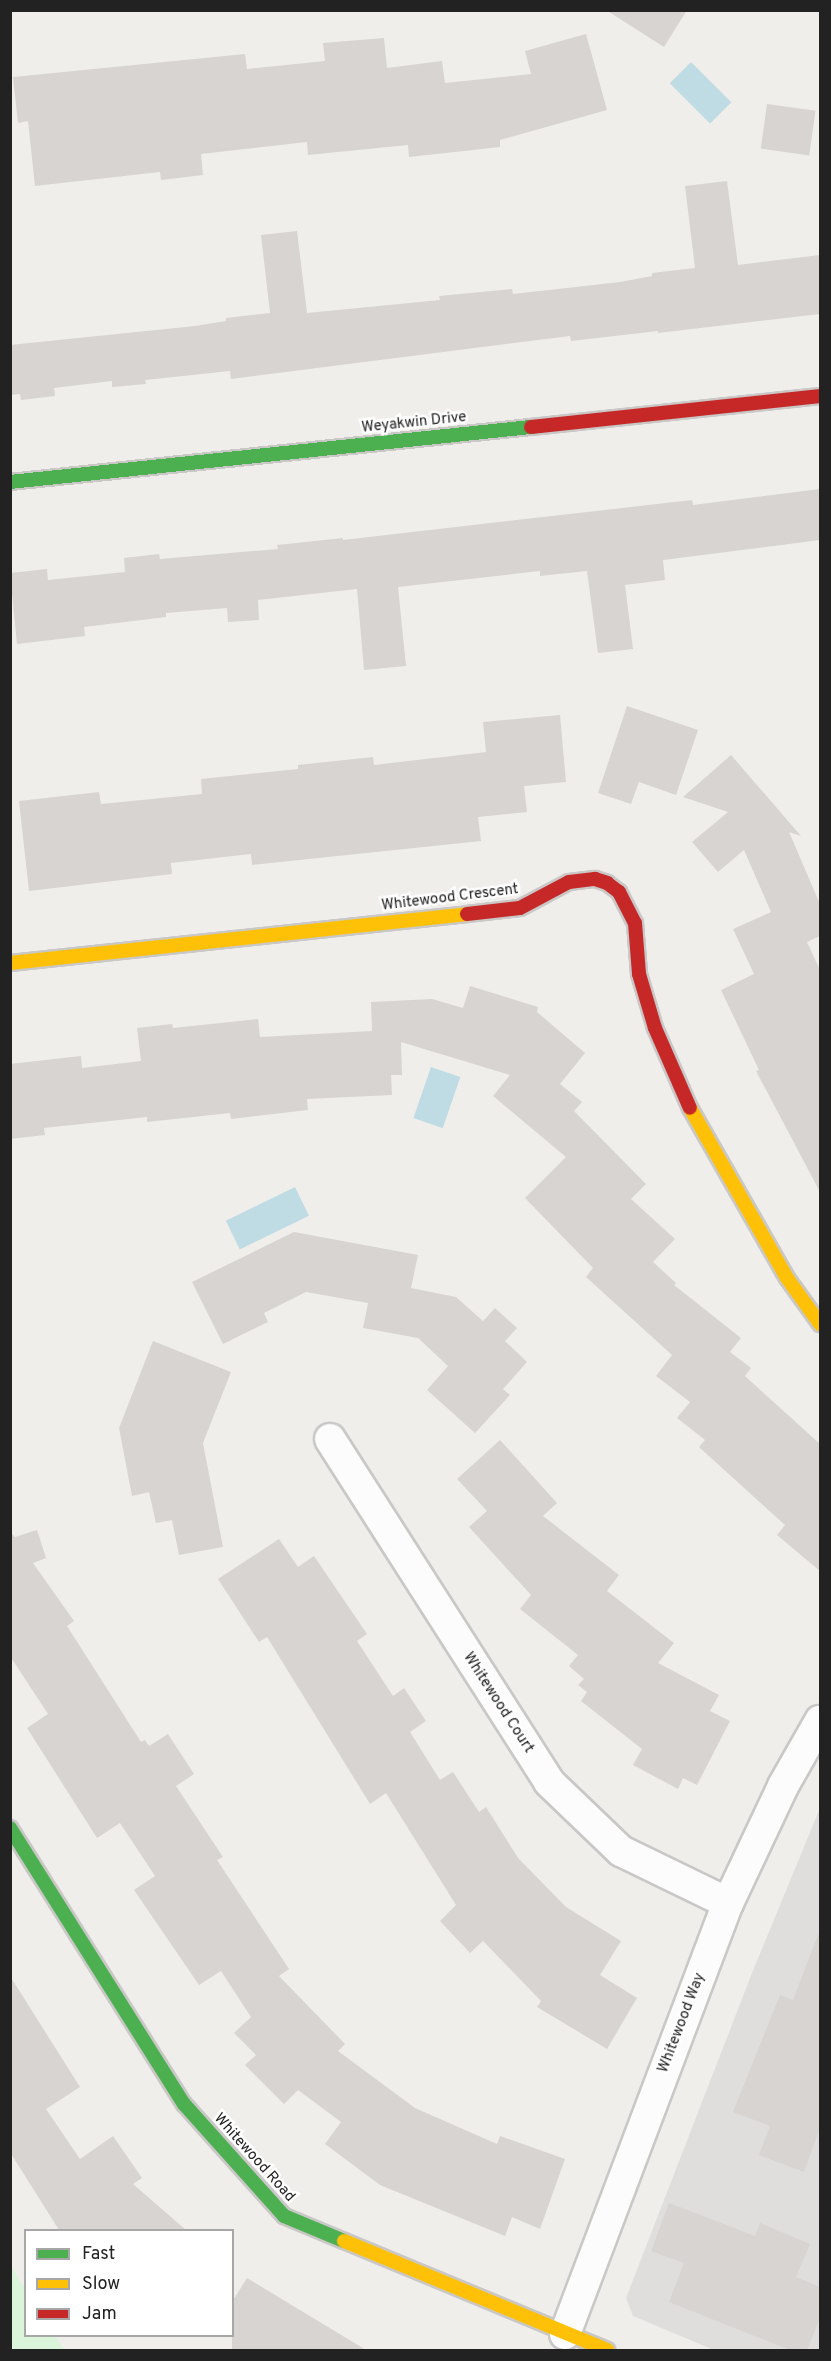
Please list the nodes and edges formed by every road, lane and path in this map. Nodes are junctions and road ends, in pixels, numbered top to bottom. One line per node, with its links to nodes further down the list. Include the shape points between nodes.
1 (820, 396): 2 (street, Weyakwin Drive)
2 (10, 482)
3 (10, 963): 4 (street, Whitewood Crescent, via 520,908 569,882 595,879 607,884 619,892 635,923 639,974 655,1028 693,1115 787,1278)
4 (820, 1323)
5 (330, 1439): 8 (street, Whitewood Court, via 549,1782 621,1851)
6 (820, 1720): 8 (street, Whitewood Way, via 783,1786)
7 (10, 1828): 9 (street, Whitewood Road, via 184,2104 284,2216)
8 (728, 1903): 9 (street, Whitewood Way)
9 (565, 2334): 10 (street, Whitewood Road)
10 (607, 2350)

